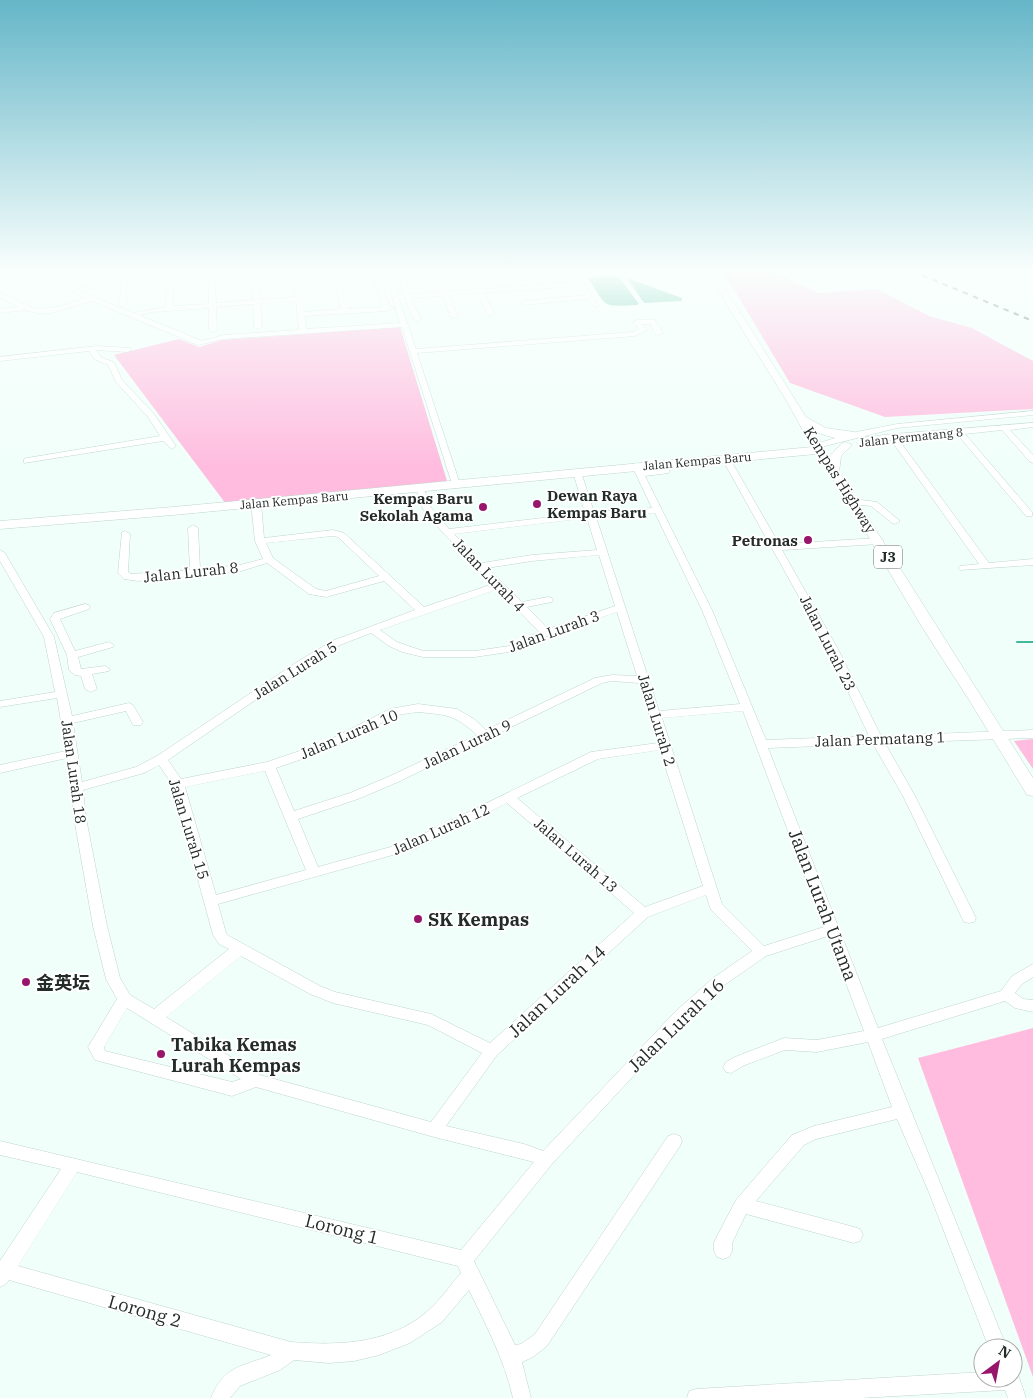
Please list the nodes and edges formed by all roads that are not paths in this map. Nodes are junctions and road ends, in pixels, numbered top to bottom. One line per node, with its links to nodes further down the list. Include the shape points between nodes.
1 (182, 336): 2 (street, via 205,344)
2 (232, 336)
3 (408, 336): 8 (street)
4 (606, 336): 8 (street)
5 (751, 336): 11 (main road, Kempas Highway / J3)
6 (92, 349): 7 (street); 9 (street); 22 (street, via 94,356 111,364 113,373 151,415 169,442)
7 (127, 350)
8 (414, 351): 27 (street)
9 (0, 359)
10 (1033, 413): 15 (street, via 916,424)
11 (801, 417): 15 (main road, via 818,430); 17 (main road, Kempas Highway / J3)
12 (1033, 425): 13 (street, Jalan Permatang 8)
13 (1004, 428): 14 (street, Jalan Permatang 8); 21 (street)
14 (959, 432): 16 (street, Jalan Permatang 8); 32 (street)
15 (854, 435): 17 (street)
16 (893, 437): 18 (street, Jalan Permatang 8); 47 (street)
17 (816, 443): 18 (street, Jalan Permatang 8); 19 (main road); 19 (main road, Jalan Kempas Baru, via 796,453); 25 (main road, Kempas Highway / J3)
18 (846, 445): 25 (main road, via 835,455)
19 (775, 454): 20 (main road, Jalan Kempas Baru); 25 (main road, via 807,457)
20 (725, 457): 23 (main road, Jalan Kempas Baru); 41 (street, Jalan Lurah 23)
21 (1033, 460)
22 (27, 461)
23 (637, 470): 24 (street); 26 (main road, Jalan Kempas Baru); 31 (street, Jalan Lurah Utama)
24 (666, 471)
25 (834, 471): 29 (main road, Kempas Highway / J3)
26 (577, 472): 27 (main road, Jalan Kempas Baru); 33 (street, Jalan Lurah 2)
27 (456, 484): 28 (main road, Jalan Kempas Baru)
28 (420, 488): 30 (main road, Jalan Kempas Baru); 37 (street, Jalan Lurah 4, via 426,507)
29 (854, 502): 34 (street, via 874,504); 40 (main road, Kempas Highway / J3)
30 (256, 503): 35 (main road, Jalan Kempas Baru); 39 (street)
31 (658, 510): 33 (street); 69 (street, Jalan Lurah Utama, via 707,610)
32 (1029, 514)
33 (591, 515): 37 (street); 42 (street, Jalan Lurah 2)
34 (895, 521)
35 (0, 527)
36 (193, 528): 49 (street)
37 (447, 532): 46 (street, Jalan Lurah 4)
38 (125, 534): 49 (street, Jalan Lurah 8, via 122,573 128,577)
39 (260, 541): 44 (street); 50 (street, via 337,533)
40 (879, 541): 41 (street); 74 (main road, Kempas Highway / J3)
41 (777, 547): 76 (street, Jalan Lurah 23)
42 (603, 552): 46 (street); 55 (street, Jalan Lurah 2)
43 (0, 553): 60 (street, Jalan Lurah 18)
44 (269, 560): 49 (street, Jalan Lurah 8, via 241,568); 50 (street, via 319,594)
45 (1033, 562): 47 (street)
46 (479, 566): 51 (street, Jalan Lurah 4)
47 (986, 566): 48 (street)
48 (963, 568)
49 (195, 572)
50 (386, 577): 56 (street)
51 (498, 586): 53 (street, Jalan Lurah 4); 56 (street, Jalan Lurah 5)
52 (548, 600): 53 (street)
53 (519, 606): 58 (street, Jalan Lurah 4)
54 (86, 607): 59 (street, via 55,617)
55 (621, 607): 58 (street, Jalan Lurah 3); 65 (street, Jalan Lurah 2)
56 (422, 611): 57 (street, Jalan Lurah 5)
57 (372, 629): 58 (street, Jalan Lurah 3, via 393,644 423,654 475,654 511,649); 80 (street, Jalan Lurah 5, via 336,643 301,664)
58 (546, 633)
59 (62, 634): 60 (street); 62 (street)
60 (49, 637): 67 (street, Jalan Lurah 18)
61 (109, 645): 62 (street)
62 (72, 656): 64 (street, via 74,670)
63 (105, 669): 64 (street)
64 (86, 673): 66 (street)
65 (644, 680): 70 (street, Jalan Lurah 2); 75 (street, Jalan Lurah 9, via 599,680)
66 (91, 689)
67 (62, 694): 68 (street); 71 (street, Jalan Lurah 18)
68 (0, 704)
69 (747, 707): 70 (street); 77 (street, Jalan Lurah Utama)
70 (655, 716): 78 (street, Jalan Lurah 2)
71 (67, 721): 72 (street, via 129,708); 79 (street, Jalan Lurah 18)
72 (138, 722)
73 (1033, 734): 74 (street, Jalan Permatang 1)
74 (998, 735): 76 (street, Jalan Permatang 1); 85 (main road, Kempas Highway / J3)
75 (485, 736): 81 (street, Jalan Lurah 10, via 453,712 418,708 394,712 327,746); 87 (street, Jalan Lurah 9, via 354,796)
76 (877, 740): 77 (street, Jalan Permatang 1); 92 (street, Jalan Lurah 23, via 909,796)
77 (761, 744): 93 (street, Jalan Lurah Utama)
78 (664, 746): 86 (street, Jalan Lurah 12, via 596,755); 89 (street, Jalan Lurah 2)
79 (72, 753): 82 (street); 84 (street, Jalan Lurah 18)
80 (161, 759): 83 (street, Jalan Lurah 15); 84 (street, Jalan Lurah 15, via 140,770)
81 (269, 766): 83 (street, Jalan Lurah 10); 87 (street)
82 (0, 769)
83 (178, 784): 90 (street, Jalan Lurah 15)
84 (78, 788): 98 (street, Jalan Lurah 18, via 80,818 100,926 113,979)
85 (1033, 791)
86 (509, 798): 88 (street, Jalan Lurah 12, via 409,846); 91 (street, Jalan Lurah 13)
87 (290, 817): 88 (street)
88 (314, 873): 90 (street, Jalan Lurah 12)
89 (709, 889): 91 (street, Jalan Lurah 14); 95 (street, Jalan Lurah 2, via 719,911)
90 (211, 901): 94 (street, Jalan Lurah 15, via 220,935)
91 (643, 913): 102 (street, Jalan Lurah 14)
92 (969, 918)
93 (831, 930): 95 (street, Jalan Lurah 16); 101 (street, Jalan Lurah Utama)
94 (239, 949): 100 (street); 102 (street, Jalan Lurah 15, via 333,997 424,1018)
95 (761, 952): 109 (street, Jalan Lurah 16, via 718,982 681,1015)
96 (1033, 970): 97 (street, via 1008,988)
97 (1007, 995): 99 (street, via 1020,1004); 101 (street)
98 (125, 999): 100 (street, Jalan Lurah 18); 104 (street, via 99,1039 96,1047 100,1056 232,1089)
99 (1033, 1006)
100 (155, 1017): 104 (street, Jalan Lurah 18)
101 (874, 1035): 103 (street, via 817,1046 784,1044); 105 (street, Jalan Lurah Utama)
102 (492, 1051): 106 (street, Jalan Lurah 14)
103 (731, 1068)
104 (256, 1080): 106 (street)
105 (902, 1111): 111 (street, via 798,1140); 116 (street, Jalan Lurah Utama)
106 (434, 1130): 109 (street)
107 (674, 1141): 118 (street, via 541,1340 527,1352)
108 (0, 1148): 110 (street, Lorong 1)
109 (546, 1159): 114 (street, Jalan Lurah 16)
110 (73, 1164): 114 (street, Lorong 1); 115 (street)
111 (742, 1205): 112 (street); 113 (street, via 723,1242)
112 (854, 1235)
113 (723, 1251)
114 (468, 1267): 117 (street, Lorong 2, via 462,1283 444,1308 422,1328 383,1346 340,1354); 118 (street)
115 (2, 1272): 117 (street, Lorong 2)
116 (994, 1338)
117 (291, 1351): 120 (street, via 285,1358 252,1369 231,1382 222,1390)
118 (509, 1354): 121 (street)
119 (973, 1381): 122 (street)
120 (220, 1398)
121 (522, 1398)
122 (696, 1398)

